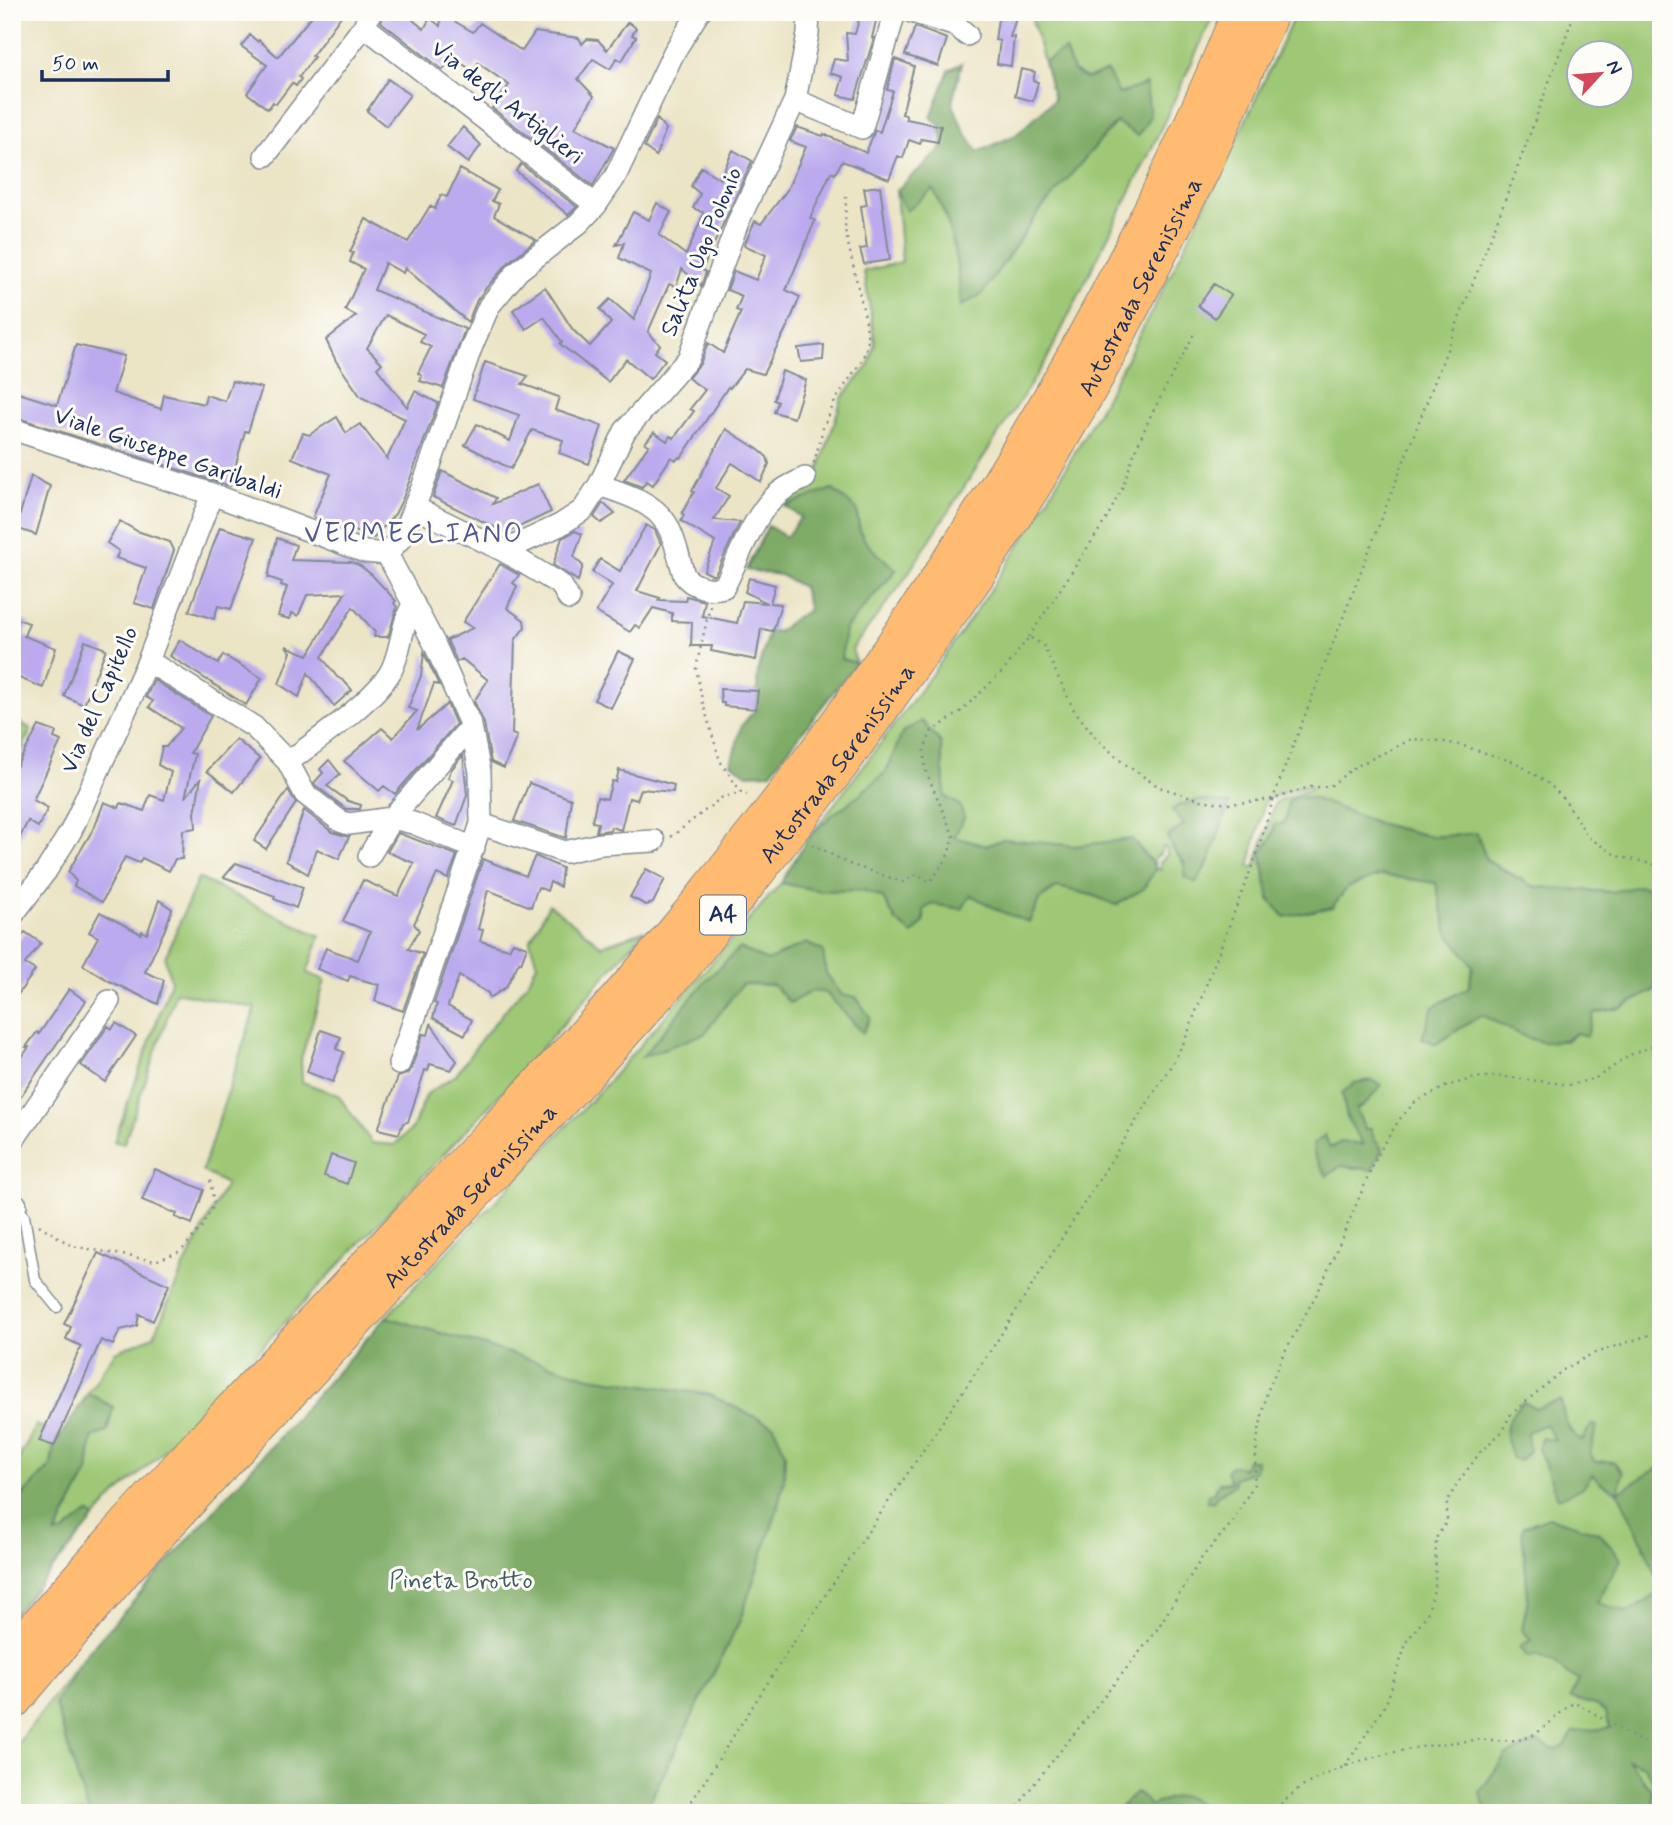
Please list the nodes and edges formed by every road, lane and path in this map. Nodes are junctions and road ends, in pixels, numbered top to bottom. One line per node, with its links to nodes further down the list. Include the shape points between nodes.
1 (699, 12): 13 (street, via 674,52 615,177)
2 (809, 12): 10 (street, Salita Ugo Polonio)
3 (895, 12): 10 (street, via 862,128)
4 (912, 12): 9 (street, via 957,26)
5 (1241, 12): 48 (highway, Autostrada Serenissima / A4, via 1127,259 1014,463 887,657 818,750 663,948)
6 (1270, 12): 49 (highway, Autostrada Serenissima / A4, via 1202,168 1096,375 975,576 841,763 684,964 125,1568)
7 (1575, 12): 31 (path)
8 (368, 19): 11 (street); 13 (street, Via degli Artiglieri)
9 (967, 35)
10 (794, 100): 17 (street, Salita Ugo Polonio, via 738,222 688,359 625,431)
11 (265, 156)
12 (846, 197): 16 (path, via 845,230 868,344 836,399 817,458)
13 (596, 205): 19 (street, via 518,271 489,306)
14 (1194, 334): 25 (path, via 1150,417 1107,518)
15 (12, 429): 18 (street, Viale Giuseppe Garibaldi)
16 (805, 478): 22 (street, via 771,500 724,587)
17 (599, 485): 20 (street, Salita Ugo Polonio, via 583,510); 22 (street, via 630,495 660,516 689,582)
18 (212, 494): 21 (street, Viale Giuseppe Garibaldi, via 365,552); 26 (street, Via del Capitello)
19 (414, 507): 20 (street); 21 (street, via 401,538)
20 (504, 551): 24 (street, via 561,585)
21 (387, 554): 23 (street)
22 (714, 590): 29 (path, via 696,668 720,761)
23 (411, 598): 27 (street); 28 (street, via 399,652 377,692)
24 (569, 599)
25 (1029, 637): 31 (path, via 1043,645 1074,710 1096,738 1159,787 1229,804); 35 (path, via 1005,669 932,732 924,750 925,769 954,837 946,860 930,882 917,874 903,882 849,864)
26 (148, 661): 28 (street, via 254,727); 39 (street, Via del Capitello, via 72,831)
27 (471, 726): 32 (street); 33 (street, via 480,772)
28 (288, 762): 32 (street, via 305,794 340,821 349,824)
29 (741, 792): 30 (path); 34 (path, via 721,798 670,838)
30 (747, 795)
31 (1273, 799): 38 (path, via 1310,787 1329,787 1353,768 1412,740 1440,741 1517,763 1565,800 1588,836 1617,856); 52 (path, via 1256,856 1172,1065 997,1340)
32 (392, 818): 36 (street); 37 (street)
33 (481, 824): 34 (street, via 565,852 600,844); 36 (street)
34 (654, 841)
35 (806, 841)
36 (474, 848): 42 (street)
37 (369, 856)
38 (1661, 866)
39 (12, 916)
40 (109, 1000): 43 (street)
41 (1661, 1043): 53 (path, via 1632,1054 1598,1077 1570,1085 1497,1076 1474,1078 1414,1103 1399,1120 1378,1154 1321,1286 1267,1392 1254,1484 1154,1634)
42 (399, 1064)
43 (12, 1142)
44 (209, 1180): 45 (path, via 214,1205 201,1228 181,1251 155,1261 72,1246)
45 (18, 1208): 46 (lane, via 35,1280)
46 (57, 1307)
47 (1661, 1331): 51 (path, via 1592,1354 1563,1370 1509,1416 1504,1430 1457,1484 1447,1502 1447,1521 1436,1538 1435,1587 1427,1614 1407,1641 1385,1704)
48 (12, 1656)
49 (12, 1701)
50 (1661, 1748): 51 (path, via 1642,1742 1574,1702 1539,1732 1522,1739 1408,1750)
51 (1345, 1766): 54 (path, via 1300,1788)
52 (684, 1813)
53 (1015, 1813)
54 (1270, 1813)

